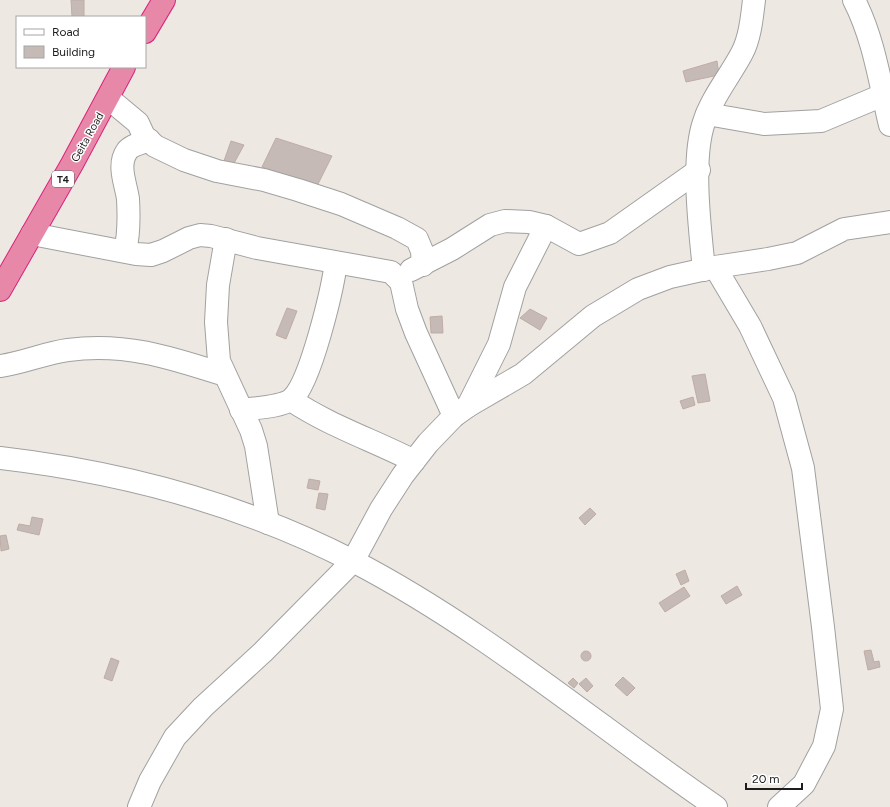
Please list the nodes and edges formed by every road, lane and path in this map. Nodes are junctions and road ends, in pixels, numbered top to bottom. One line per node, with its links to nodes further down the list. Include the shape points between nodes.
1 (164, 0): 4 (highway)
2 (754, 0): 8 (street, via 743,51)
3 (854, 0): 6 (street, via 862,15 873,51)
4 (146, 30)
5 (123, 68): 7 (highway, Geita Road / T4)
6 (883, 95): 8 (street, via 821,121 764,124); 9 (street)
7 (108, 98): 10 (street, via 138,123 144,136); 14 (highway, Geita Road / T4)
8 (707, 114): 11 (street, via 700,141)
9 (890, 125)
10 (149, 140): 16 (street, via 127,151 123,165 128,200); 18 (street, via 155,146 184,160 217,171 298,190 341,204 397,228 417,239 422,251)
11 (698, 170): 13 (street, via 610,233 595,239 579,244); 19 (street, via 700,227)
12 (890, 222): 19 (street, via 844,230 797,253)
13 (546, 226): 18 (street, via 506,221 490,224); 26 (street, via 515,287 499,344)
14 (32, 234): 16 (street); 21 (highway, Geita Road / T4)
15 (226, 239): 16 (street, via 200,235 151,255); 17 (street, via 257,248); 23 (street, via 218,285 216,322 219,361)
16 (126, 251)
17 (336, 262): 20 (street, via 391,272); 24 (street, via 326,310 307,371 299,390)
18 (423, 264): 20 (street)
19 (710, 268): 26 (street, via 670,277 618,300 593,316 523,374); 33 (street, via 750,326 784,398 803,468 832,709 824,746 804,784)
20 (395, 275): 26 (street, via 401,282 416,333)
21 (0, 290)
22 (0, 366): 23 (street, via 66,350 90,347 152,353)
23 (225, 375): 25 (street)
24 (291, 400): 25 (street); 28 (street, via 338,427)
25 (241, 410): 29 (street, via 256,446)
26 (461, 411): 28 (street, via 428,442)
27 (0, 458): 29 (street, via 45,463 158,487)
28 (414, 461): 30 (street, via 381,509)
29 (268, 523): 30 (street)
30 (353, 561): 31 (street, via 175,737 150,781); 32 (street, via 423,601 496,648)
31 (139, 807)
32 (716, 807)
33 (780, 807)

